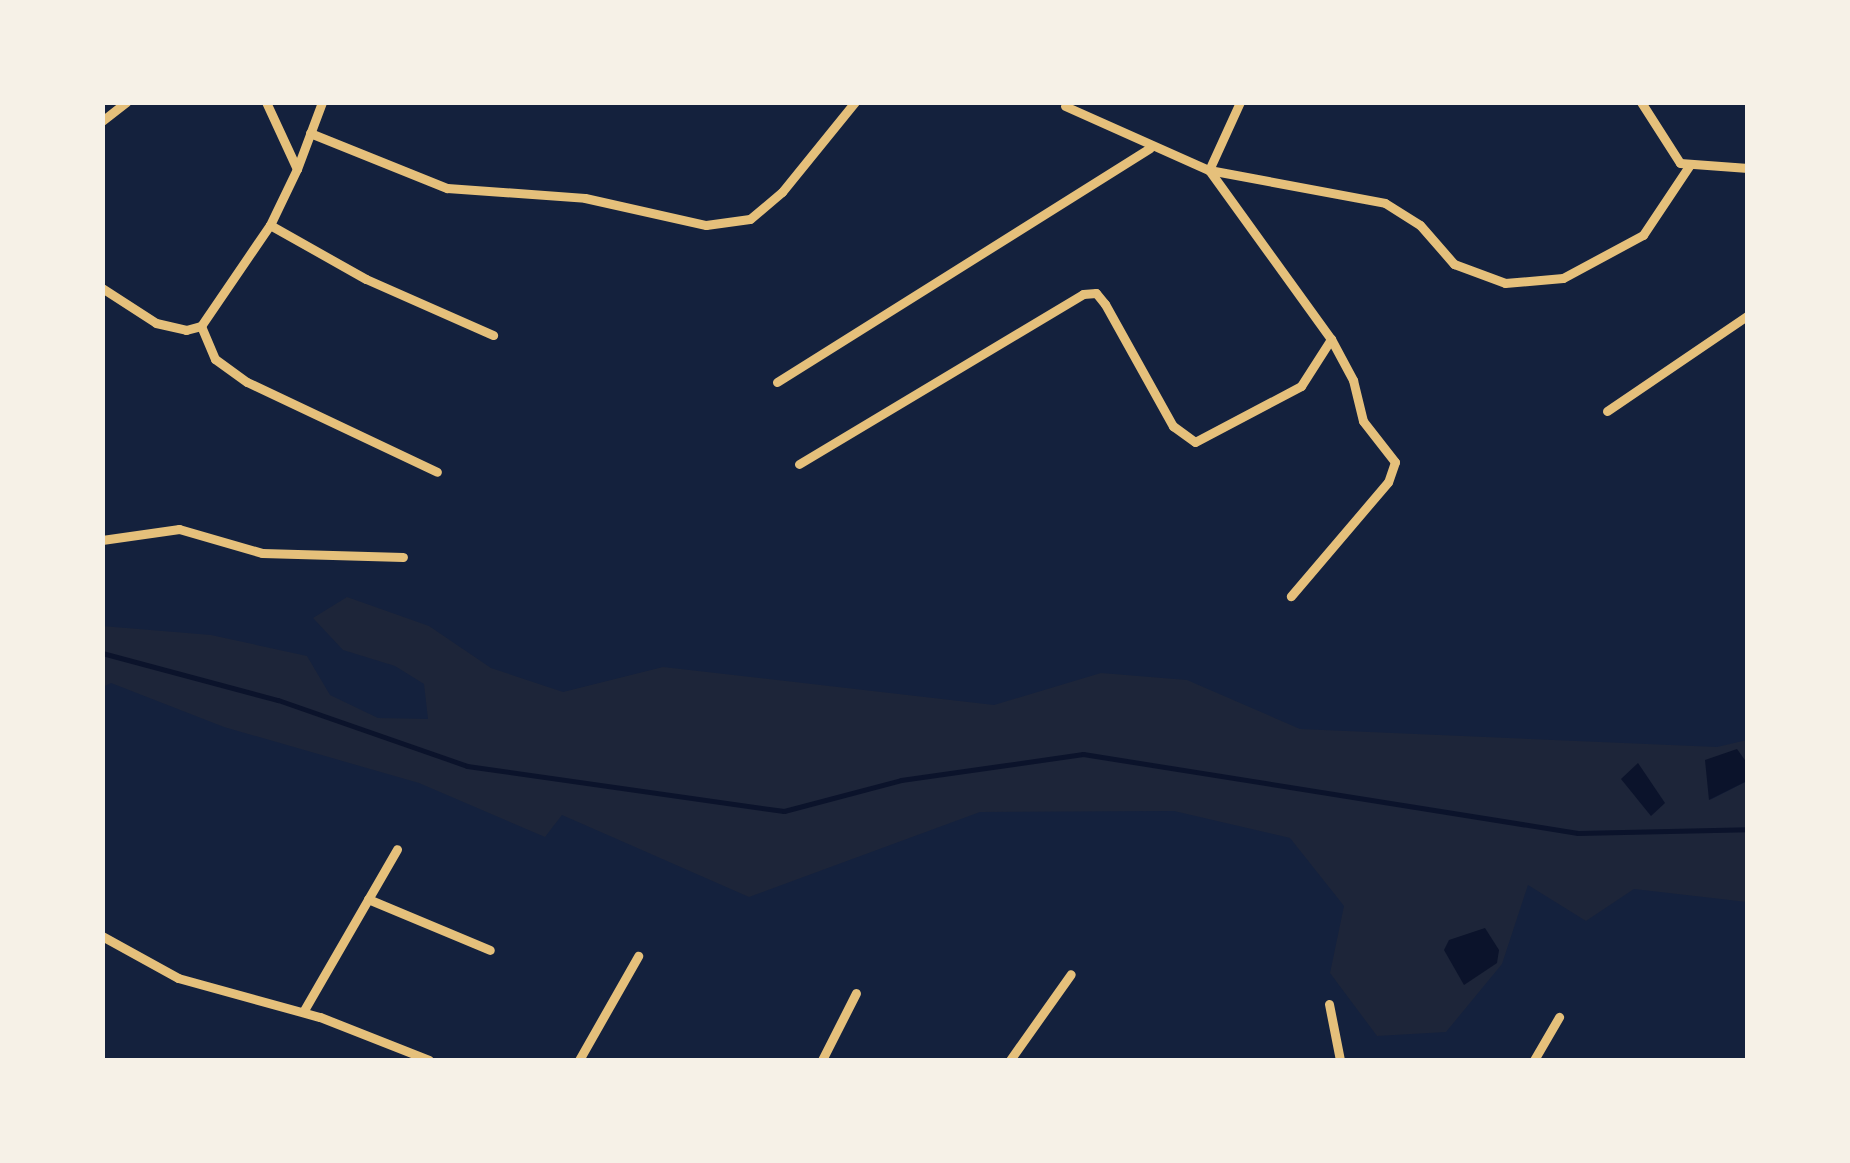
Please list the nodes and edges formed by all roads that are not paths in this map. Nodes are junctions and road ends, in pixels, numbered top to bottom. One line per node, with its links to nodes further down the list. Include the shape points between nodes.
1 (126, 102): 8 (street)
2 (266, 102): 13 (street)
3 (322, 102): 9 (street)
4 (855, 102): 9 (street, via 761,210 750,219 706,225 584,198 447,188)
5 (1240, 102): 14 (street)
6 (1641, 102): 11 (street, via 1666,150)
7 (1063, 104): 10 (street)
8 (102, 121)
9 (310, 133): 13 (street)
10 (1150, 148): 14 (street); 21 (street)
11 (1689, 166): 12 (street); 14 (street, via 1642,235 1564,278 1504,283 1454,264 1420,225 1385,202)
12 (1748, 168)
13 (297, 169): 15 (street)
14 (1209, 170): 20 (street)
15 (270, 225): 18 (street); 19 (street, via 366,279)
16 (102, 288): 18 (street, via 167,327)
17 (1748, 315): 22 (street)
18 (201, 326): 24 (street, via 215,359 246,382)
19 (493, 335)
20 (1331, 340): 23 (street, via 1301,386 1195,442 1174,426 1105,304 1096,293 1083,294); 27 (street, via 1354,380 1364,421 1395,462 1388,482)
21 (777, 382)
22 (1608, 411)
23 (799, 464)
24 (437, 472)
25 (102, 540): 26 (street, via 179,529 262,553)
26 (403, 556)
27 (1292, 596)
28 (397, 849): 29 (street)
29 (368, 899): 31 (street); 36 (street)
30 (104, 941): 36 (street, via 178,978 264,1007)
31 (490, 950)
32 (638, 956): 39 (street)
33 (1071, 974): 41 (street)
34 (856, 993): 40 (street)
35 (1329, 1004): 42 (street)
36 (303, 1012): 38 (street)
37 (1559, 1017): 43 (street)
38 (429, 1060)
39 (579, 1060)
40 (822, 1060)
41 (1010, 1060)
42 (1340, 1060)
43 (1534, 1060)

